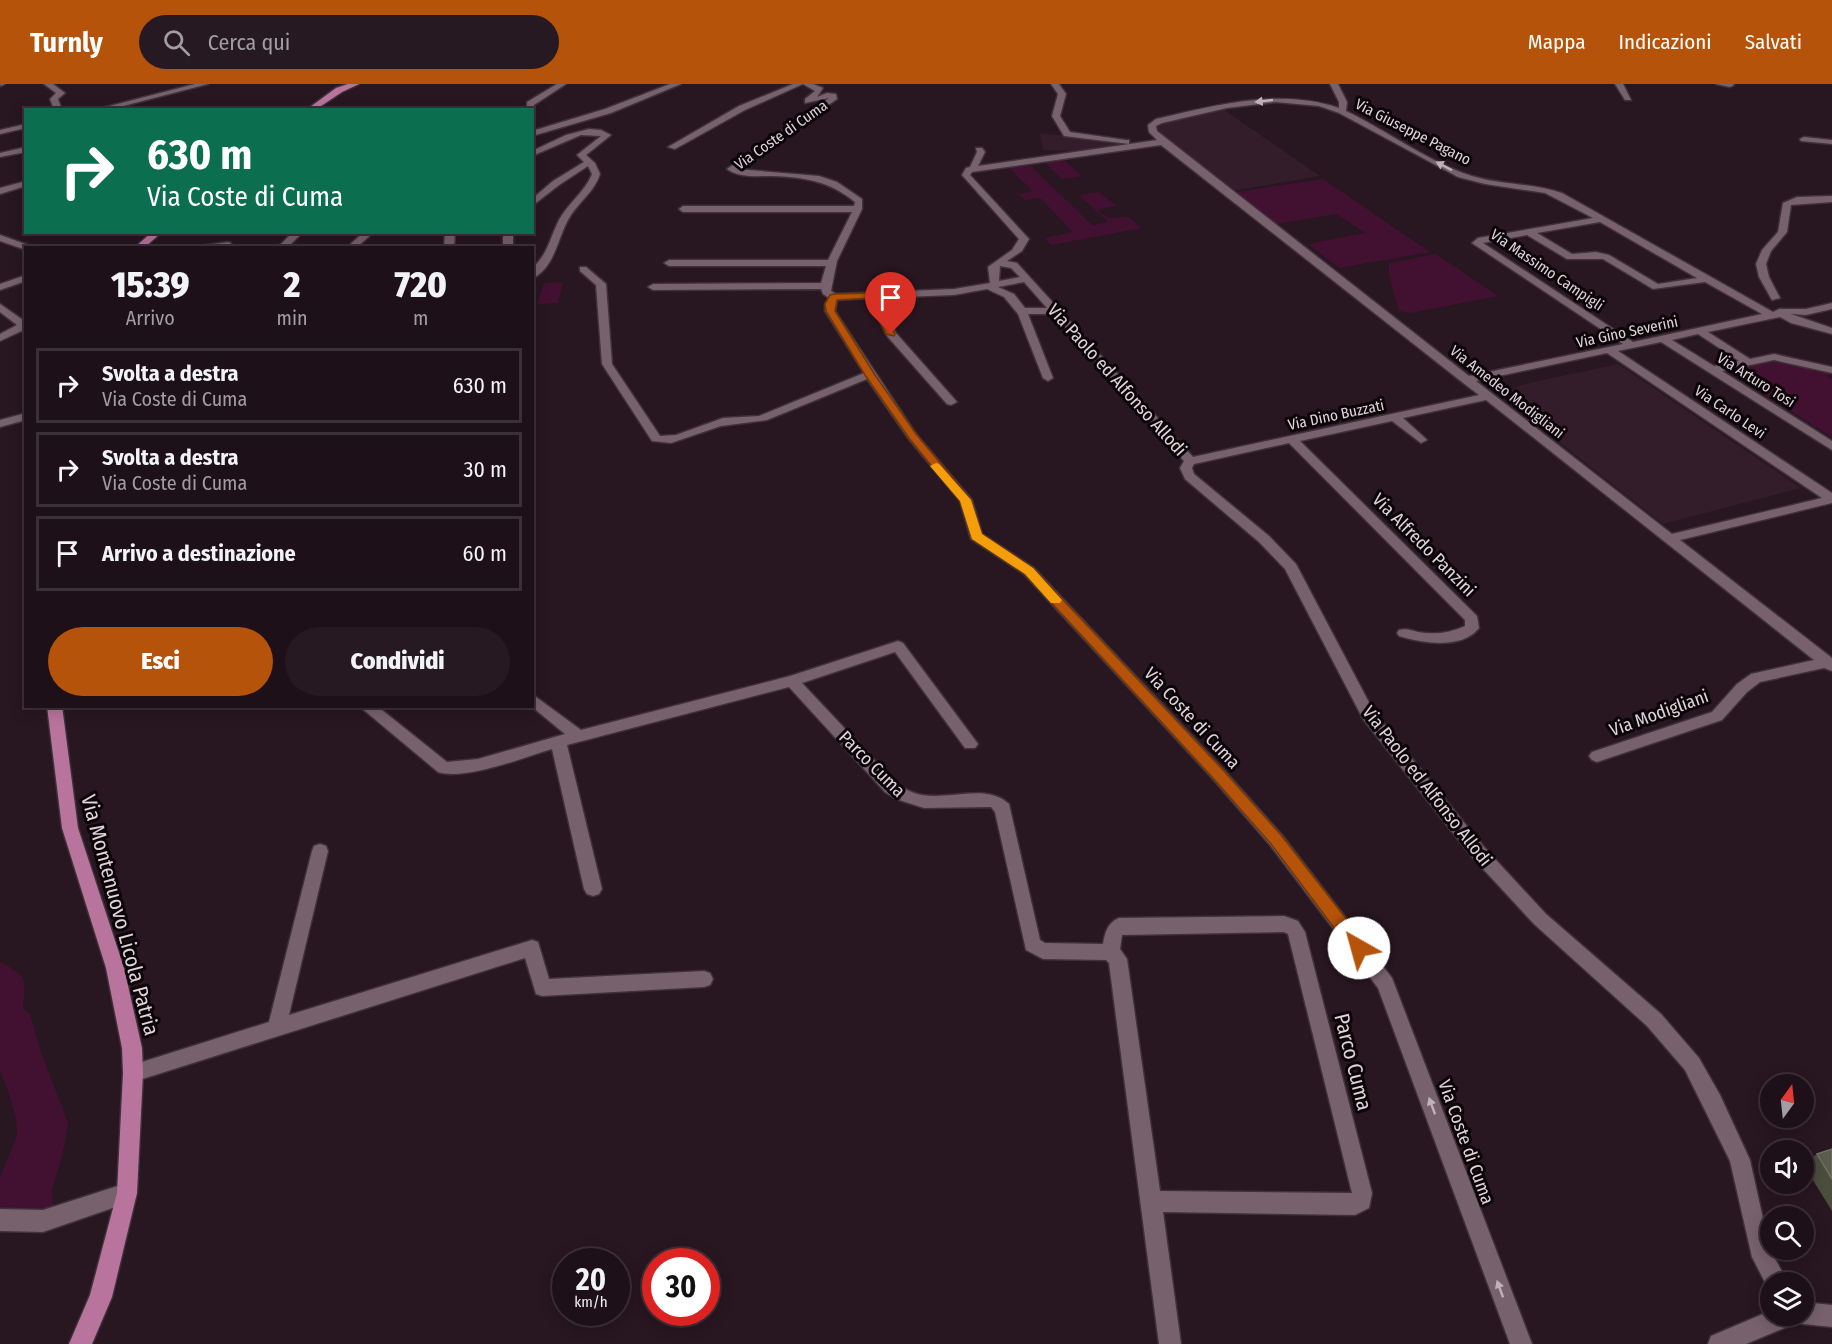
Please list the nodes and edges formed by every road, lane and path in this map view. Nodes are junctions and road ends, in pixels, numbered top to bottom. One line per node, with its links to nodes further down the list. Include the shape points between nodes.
1 (48, 84): 14 (street, via 61,93 54,99)
2 (204, 84): 15 (street)
3 (355, 84): 16 (main road)
4 (562, 84): 17 (street, via 530,104)
5 (677, 84): 20 (street, via 608,111)
6 (800, 84): 26 (street, Via Coste di Cuma, via 742,108)
7 (807, 84): 38 (street, Via Coste di Cuma, via 820,90 808,101 830,94 833,99 731,171 819,178 854,195 859,201)
8 (1055, 84): 25 (street, via 1062,94 1056,116 1067,134)
9 (1334, 84): 18 (street, via 1343,102)
10 (1619, 84): 13 (street)
11 (1720, 84): 12 (street)
12 (1730, 85)
13 (1628, 98)
14 (57, 108)
15 (105, 108)
16 (312, 108)
17 (531, 108)
18 (1342, 112): 23 (street, Via Giuseppe Pagano, one-way to 23, via 1298,101 1263,101 1159,121 1152,125 1153,132); 39 (street, Via Giuseppe Pagano, one-way to 18, via 1554,192 1460,175)
19 (24, 126): 21 (street)
20 (534, 131)
21 (0, 132)
22 (1804, 139): 24 (street)
23 (1163, 142): 25 (street); 86 (street, Via Amedeo Modigliani)
24 (1832, 142)
25 (1140, 145): 32 (street)
26 (672, 147)
27 (24, 149): 30 (street)
28 (979, 150): 32 (street)
29 (534, 153): 31 (street, via 584,132 607,135 581,155)
30 (0, 155)
31 (590, 162): 36 (street); 57 (street, via 596,174 592,185 564,219 551,254)
32 (973, 169): 53 (street, via 966,175 1024,239)
33 (24, 184): 34 (street)
34 (0, 191)
35 (1832, 199): 67 (street, via 1787,203 1782,232 1761,264)
36 (534, 202)
37 (682, 209): 38 (street)
38 (858, 209): 55 (street)
39 (1604, 219): 40 (street); 59 (street, Via Giuseppe Pagano)
40 (1528, 232): 59 (street, via 1569,258 1608,258 1656,287); 79 (street, Via Massimo Campigli, via 1477,242)
41 (155, 234): 49 (main road)
42 (297, 234): 51 (street)
43 (368, 234): 52 (street)
44 (0, 238): 45 (street)
45 (12, 242): 47 (street); 48 (street)
46 (228, 245): 50 (street)
47 (0, 246)
48 (24, 246)
49 (138, 246)
50 (215, 246)
51 (283, 246)
52 (352, 246)
53 (1013, 260): 60 (street, Via Paolo ed Alfonso Allodi); 61 (street, via 997,263)
54 (669, 263): 55 (street)
55 (832, 263): 62 (street)
56 (583, 269): 84 (street, via 602,284 607,364 656,439 672,440 725,421 766,418)
57 (534, 274)
58 (24, 279): 63 (street)
59 (1707, 279): 74 (street, Via Giuseppe Pagano)
60 (1028, 281): 61 (street); 73 (street, Via Paolo ed Alfonso Allodi)
61 (992, 284): 65 (street, via 954,292); 72 (street, via 993,290 1014,299)
62 (825, 286): 64 (street); 66 (street, via 826,292)
63 (0, 287)
64 (653, 287)
65 (873, 296): 66 (street); 88 (street, via 891,334)
66 (834, 297): 84 (street, Via Coste di Cuma, via 830,311)
67 (1775, 298): 71 (street); 74 (street, via 1773,309)
68 (1832, 301): 71 (street, Via Gino Severini)
69 (1832, 306): 71 (street, Via Gino Severini, via 1806,312)
70 (0, 307): 77 (street, via 24,326)
71 (1796, 309): 74 (street, Via Gino Severini)
72 (1022, 311): 73 (street); 85 (street)
73 (1054, 311): 95 (street, Via Paolo ed Alfonso Allodi)
74 (1777, 315): 75 (street, Via Gino Severini); 76 (street, Via Giuseppe Pagano)
75 (1700, 331): 78 (street, Via Gino Severini); 81 (street)
76 (1832, 331)
77 (0, 338)
78 (1664, 339): 79 (street, Via Gino Severini); 82 (street, Via Arturo Tosi)
79 (1633, 346): 80 (street, Via Gino Severini)
80 (1611, 351): 86 (street, Via Gino Severini); 96 (street, Via Carlo Levi)
81 (1748, 362): 82 (street); 83 (street, via 1774,357)
82 (1711, 370): 94 (street, Via Arturo Tosi)
83 (1832, 370)
84 (870, 375): 121 (street, Via Coste di Cuma, one-way to 84, via 1386,984 1276,840 1218,774 1029,571 976,536 966,500 912,436)
85 (1048, 378)
86 (1466, 380): 87 (street, Via Amedeo Modigliani)
87 (1486, 397): 90 (street, Via Dino Buzzati); 97 (street, Via Amedeo Modigliani)
88 (951, 402)
89 (24, 417): 91 (street)
90 (1396, 418): 92 (street, Via Dino Buzzati); 93 (street)
91 (0, 423)
92 (1293, 440): 95 (street, Via Dino Buzzati); 98 (street, Via Alfredo Panzini, via 1472,619 1472,628 1463,633 1428,640)
93 (1420, 440)
94 (1832, 446)
95 (1190, 461): 117 (street, Via Paolo ed Alfonso Allodi, via 1186,468 1189,476 1292,567 1368,715 1456,826 1540,919 1653,1020 1692,1064 1740,1160 1763,1257)
96 (1832, 499): 97 (street)
97 (1668, 539): 99 (street, Via Amedeo Modigliani)
98 (1404, 633)
99 (1829, 664): 107 (street, Via Modigliani, via 1756,678 1717,716)
100 (792, 681): 104 (street); 106 (street, via 898,646); 110 (street, Parco Cuma, via 904,799 918,803 986,800 1003,809 1032,945 1043,951)
101 (534, 701): 104 (street)
102 (54, 708): 113 (main road, Via Montenuovo Licola Patria, via 70,828 115,968 132,1047)
103 (369, 708): 105 (street, via 444,768 478,765)
104 (579, 737): 105 (street)
105 (558, 742): 109 (street)
106 (970, 744)
107 (1597, 756)
108 (320, 851): 112 (street)
109 (593, 889)
110 (1110, 952): 115 (street, via 1118,958); 115 (street, Parco Cuma, via 1119,926 1292,926 1362,1193 1362,1201 1355,1204)
111 (704, 979): 112 (street, via 542,988 532,948)
112 (277, 1028): 113 (street)
113 (133, 1073): 114 (main road, Via Montenuovo Licola Patria)
114 (127, 1193): 116 (street, via 43,1221); 119 (main road, Via Montenuovo Licola Patria, via 100,1297)
115 (1151, 1201): 120 (street)
116 (0, 1220)
117 (1772, 1272)
118 (1762, 1326): 122 (street)
119 (80, 1344)
120 (1170, 1344)
121 (1521, 1344)
122 (1719, 1344)

